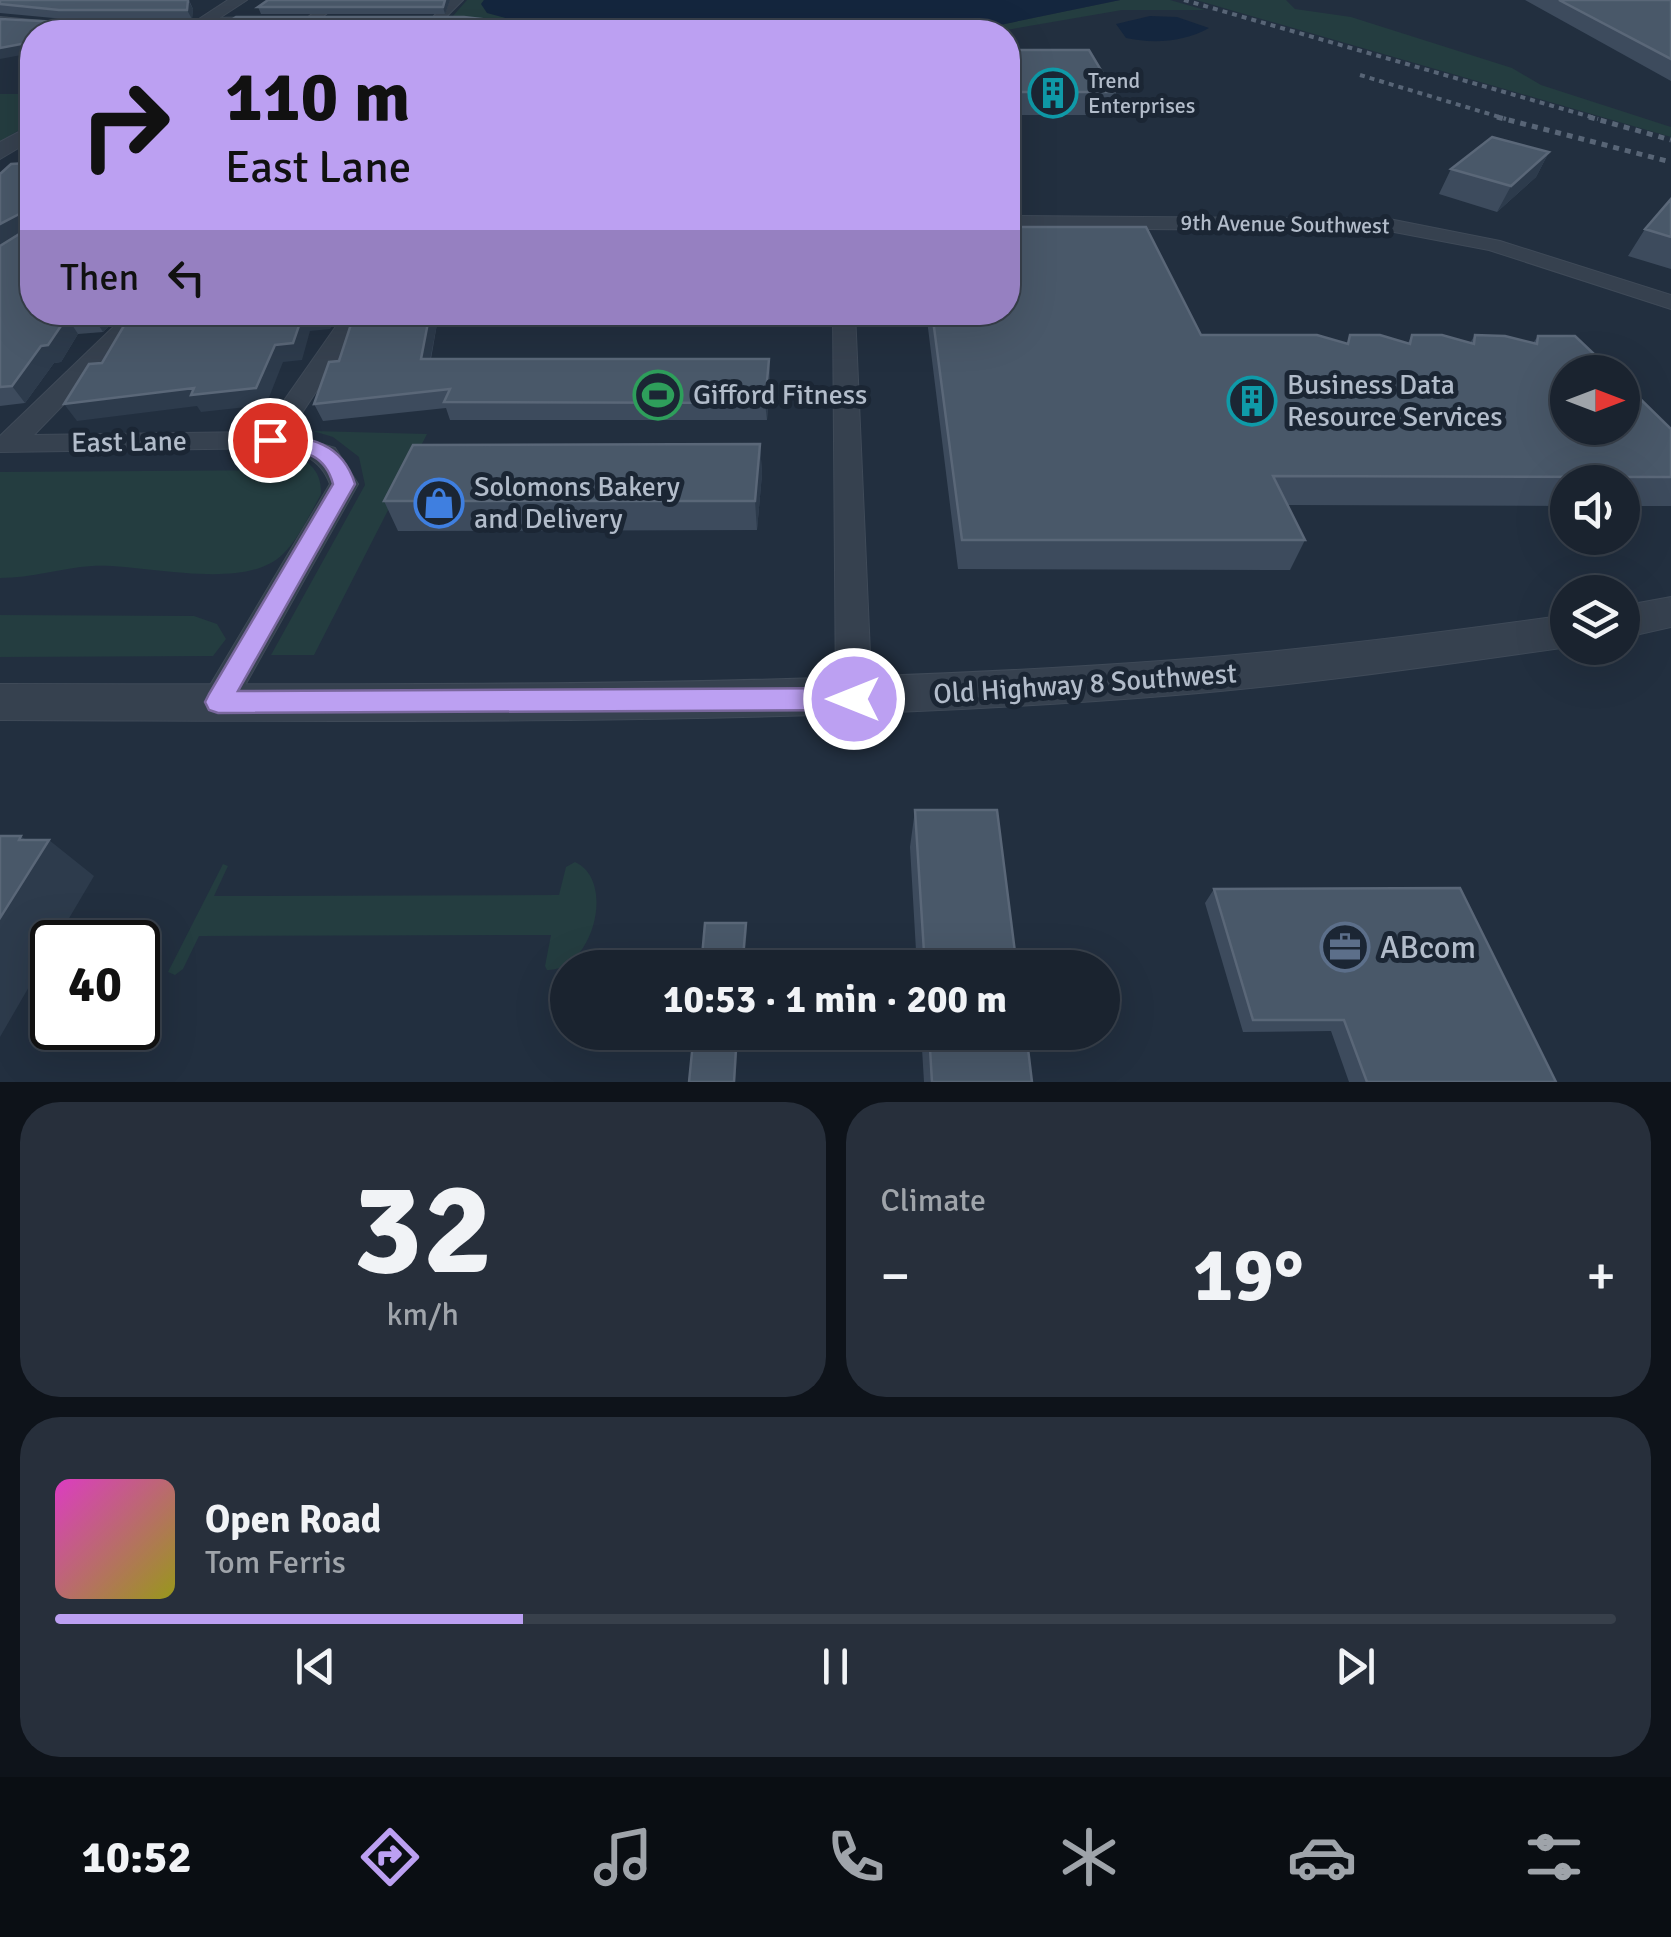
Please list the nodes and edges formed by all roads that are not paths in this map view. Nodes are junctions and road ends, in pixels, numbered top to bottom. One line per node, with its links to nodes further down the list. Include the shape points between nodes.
1 (239, 0): 4 (street)
2 (338, 0): 5 (street)
3 (457, 0): 6 (street)
4 (207, 20)
5 (311, 20)
6 (437, 20)
7 (1020, 222): 8 (street, 9th Avenue Southwest, via 1390,225 1493,245)
8 (1671, 302)
9 (129, 325): 13 (street)
10 (349, 325): 12 (street)
11 (845, 325): 17 (street)
12 (270, 440): 13 (street, East Lane); 19 (street, East Lane, via 326,452 344,484)
13 (5, 444)
14 (1671, 612): 15 (street)
15 (1640, 618)
16 (1550, 633): 17 (street, Old Highway 8 Southwest, via 1239,674)
17 (854, 699): 19 (street, Old Highway 8 Southwest)
18 (0, 702): 19 (street, Old Highway 8 Southwest)
19 (218, 702)

